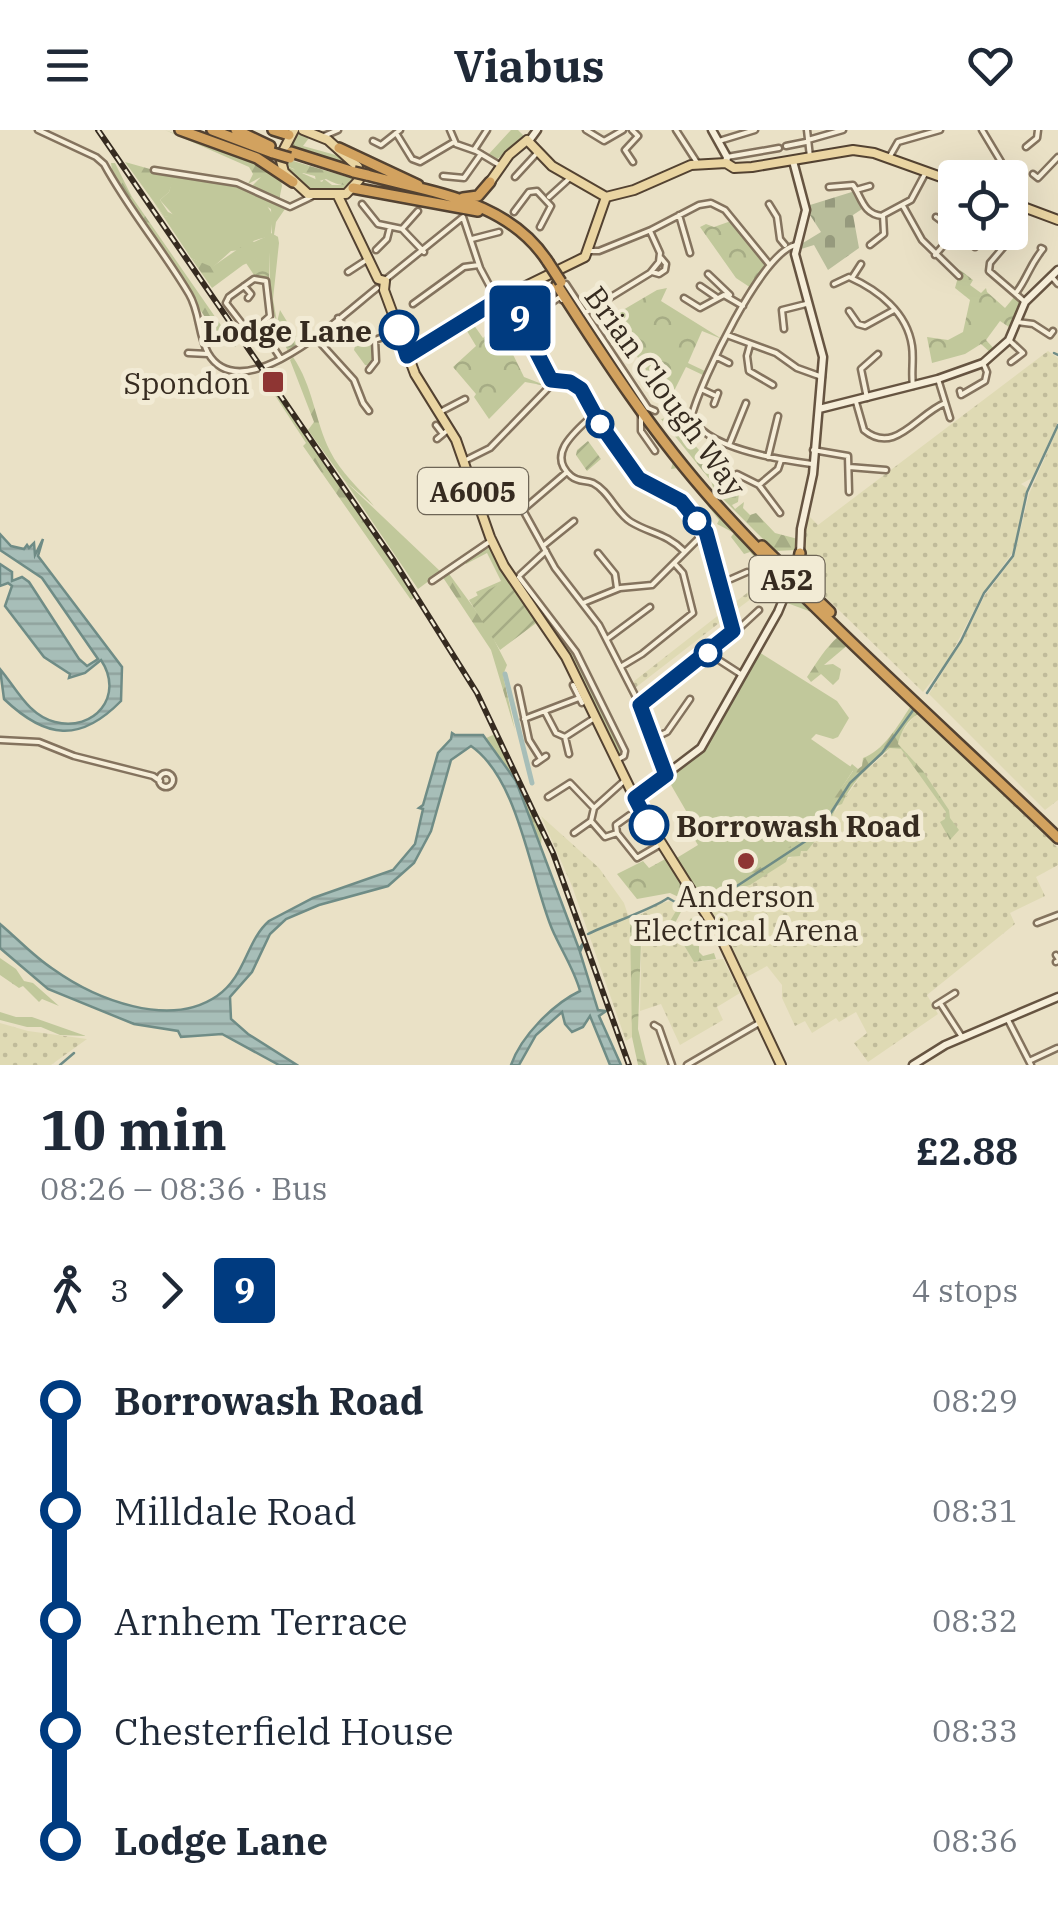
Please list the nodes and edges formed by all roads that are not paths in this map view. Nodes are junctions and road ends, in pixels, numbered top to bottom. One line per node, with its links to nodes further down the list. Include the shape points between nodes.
1 (38, 130): 143 (street, via 104,164 190,295)
2 (180, 130): 57 (highway, via 257,158)
3 (236, 130): 34 (highway)
4 (273, 130): 20 (highway)
5 (450, 130): 29 (street)
6 (487, 130): 35 (street)
7 (538, 130): 26 (street)
8 (586, 130): 9 (street, via 602,141)
9 (623, 130)
10 (632, 130): 23 (street)
11 (676, 130): 45 (street)
12 (712, 130): 27 (street)
13 (756, 130): 27 (street)
14 (807, 130): 28 (street)
15 (842, 130): 28 (street)
16 (940, 130): 22 (street)
17 (982, 130): 42 (street)
18 (1038, 130): 32 (street)
19 (216, 131): 34 (highway, Brian Clough Way / A52)
20 (299, 131): 24 (main road); 57 (main road, via 279,161)
21 (398, 131): 25 (street, via 381,145); 29 (street, via 420,162)
22 (927, 132): 40 (street, via 896,142)
23 (638, 136): 30 (street); 44 (street, via 625,148)
24 (336, 139): 55 (main road, via 360,170); 61 (highway)
25 (374, 141)
26 (529, 141): 36 (main road); 46 (main road)
27 (719, 141): 41 (street)
28 (808, 141): 31 (street); 39 (street)
29 (454, 142): 35 (street)
30 (644, 142)
31 (786, 146)
32 (1027, 147)
33 (779, 148): 41 (street)
34 (272, 149): 55 (highway, Brian Clough Way / A52, bridge)
35 (474, 150): 37 (street)
36 (538, 152): 52 (street); 53 (main road)
37 (481, 154): 46 (street); 50 (street, via 464,178)
38 (1058, 156): 49 (street, via 1038,178)
39 (810, 158): 40 (main road, via 856,150); 43 (main road)
40 (889, 158): 48 (main road)
41 (726, 160): 43 (main road, via 742,168); 45 (main road)
42 (1000, 160)
43 (793, 161): 86 (street, via 806,212)
44 (634, 162)
45 (698, 164): 65 (main road)
46 (501, 166): 56 (main road)
47 (154, 170): 67 (street, via 220,179 286,206)
48 (926, 172): 51 (main road); 70 (street)
49 (1033, 174)
50 (445, 176)
51 (938, 176)
52 (515, 177)
53 (571, 177): 65 (main road); 66 (street)
54 (366, 178): 55 (highway, Brian Clough Way / A52, bridge); 61 (highway, Brian Clough Way / A52); 75 (highway, Brian Clough Way / A52)
55 (352, 182): 63 (main road); 71 (main road); 75 (highway)
56 (490, 182): 64 (highway, via 476,197)
57 (296, 186): 62 (main road); 67 (street)
58 (870, 186): 60 (street)
59 (833, 188): 60 (street, via 850,184)
60 (856, 190): 77 (street, via 867,210)
61 (436, 193): 64 (highway, Brian Clough Way / A52)
62 (316, 195): 63 (main road); 67 (street)
63 (338, 196): 71 (main road, A6005)
64 (450, 197): 98 (highway, Brian Clough Way / A52, via 510,221)
65 (606, 197): 93 (main road)
66 (547, 199): 73 (street, via 532,190); 79 (street, via 552,208)
67 (300, 204)
68 (362, 204): 80 (street, via 378,224)
69 (769, 204): 87 (street)
70 (903, 206): 77 (street); 95 (street)
71 (345, 207): 97 (main road, A6005)
72 (1028, 210): 78 (main road)
73 (516, 211)
74 (418, 212): 81 (street)
75 (478, 212): 98 (highway, Brian Clough Way / A52, via 518,233)
76 (679, 215): 82 (street); 90 (street); 99 (street, via 701,204 721,207)
77 (882, 216): 85 (street, via 885,232)
78 (1058, 220)
79 (540, 225)
80 (390, 227): 81 (street); 89 (street)
81 (402, 229): 94 (street)
82 (650, 231): 93 (street); 96 (street)
83 (499, 232): 84 (street)
84 (472, 240): 94 (street, via 465,218 458,219); 100 (street)
85 (871, 242)
86 (796, 245): 87 (street); 122 (street)
87 (786, 247): 99 (street)
88 (1042, 248): 116 (street)
89 (376, 250)
90 (690, 250)
91 (940, 250): 95 (street)
92 (1002, 250): 116 (street, via 989,269)
93 (589, 251): 120 (main road)
94 (424, 252): 109 (street)
95 (935, 255): 106 (street)
96 (660, 257): 104 (street); 104 (street, via 666,269)
97 (368, 259): 103 (street); 109 (main road, A6005)
98 (546, 263): 114 (highway, Brian Clough Way / A52, bridge)
99 (769, 264): 125 (street)
100 (479, 266): 120 (street); 124 (street, via 464,267)
101 (861, 266): 108 (street)
102 (1058, 270): 107 (street)
103 (348, 272)
104 (652, 272): 128 (street)
105 (708, 274): 119 (street)
106 (960, 276)
107 (1050, 276): 111 (street); 123 (street)
108 (852, 278): 110 (street); 127 (street)
109 (381, 284): 130 (street); 135 (main road, A6005)
110 (834, 284)
111 (1058, 284)
112 (244, 286): 115 (street, via 250,296); 133 (street, via 266,281 270,316); 133 (street, via 226,304 248,334)
113 (700, 286): 118 (street)
114 (560, 288): 128 (street); 131 (street); 179 (street, via 642,417); 199 (highway, Brian Clough Way / A52, via 650,416); 206 (highway, Brian Clough Way / A52, via 674,454)
115 (260, 293)
116 (1016, 293): 123 (street)
117 (684, 298): 118 (street, via 700,308)
118 (716, 298): 119 (street)
119 (732, 298): 125 (street)
120 (499, 299): 131 (street); 145 (main road)
121 (780, 300): 126 (street)
122 (810, 302): 126 (street); 152 (street)
123 (1025, 302): 132 (street)
124 (413, 304)
125 (743, 306): 137 (street)
126 (782, 310): 134 (street)
127 (894, 310): 129 (street, via 865,326); 156 (street, via 910,340)
128 (584, 313): 168 (street)
129 (852, 313)
130 (338, 318): 138 (street); 139 (street)
131 (522, 322): 154 (street)
132 (1017, 322): 136 (street); 140 (street)
133 (260, 327): 147 (street)
134 (784, 328)
135 (399, 331): 145 (main road, A6005); 151 (street, via 375,340)
136 (1053, 331)
137 (728, 335): 141 (street); 146 (street)
138 (314, 336): 147 (street); 167 (street, via 354,380)
139 (355, 339)
140 (1009, 340): 149 (street, via 1023,352); 150 (street)
141 (750, 345): 152 (street); 155 (street, via 749,371)
142 (188, 354): 143 (street)
143 (208, 354): 147 (street, via 230,370 255,372)
144 (878, 354): 159 (street, via 861,369)
145 (407, 356): 169 (main road, A6005)
146 (716, 357): 148 (street); 157 (street)
147 (281, 359)
148 (730, 362)
149 (1011, 362)
150 (983, 363): 153 (street); 158 (street, via 985,380)
151 (369, 370)
152 (822, 377): 166 (street)
153 (938, 380): 156 (street); 163 (street)
154 (554, 382): 170 (street, via 577,386); 182 (street, via 490,448)
155 (773, 385)
156 (913, 386): 159 (street)
157 (701, 390): 164 (street, via 717,395); 171 (street)
158 (960, 391)
159 (867, 398): 161 (street)
160 (465, 399): 169 (street)
161 (856, 401): 163 (street, via 864,430 883,440); 166 (street)
162 (746, 403): 177 (street)
163 (945, 403): 173 (street)
164 (714, 404)
165 (677, 409): 171 (street)
166 (819, 409): 178 (street)
167 (369, 411)
168 (655, 411)
169 (440, 412): 175 (main road, A6005)
170 (595, 414): 186 (street, via 568,438 562,454); 194 (street, via 639,479 681,501)
171 (692, 415): 177 (street, via 700,429)
172 (778, 416): 180 (street)
173 (950, 418)
174 (436, 425): 175 (street)
175 (447, 431): 176 (street); 182 (main road, A6005)
176 (437, 438)
177 (729, 444): 180 (street)
178 (814, 450): 183 (street); 184 (street, via 844,453)
179 (655, 451)
180 (768, 456): 181 (street)
181 (781, 460): 183 (street); 189 (street)
182 (464, 461): 195 (main road, A6005)
183 (813, 464): 200 (street)
184 (850, 467): 185 (street); 190 (street)
185 (886, 470)
186 (567, 472): 191 (street); 197 (street, via 596,486 629,521)
187 (736, 474): 189 (street)
188 (504, 475): 191 (street)
189 (759, 485): 192 (street)
190 (849, 492)
191 (523, 509): 196 (street)
192 (780, 513)
193 (574, 521): 196 (street)
194 (706, 532): 197 (street); 205 (street)
195 (492, 540): 203 (main road, A6005); 204 (street)
196 (544, 549): 203 (street); 208 (street)
197 (685, 552): 201 (street)
198 (598, 553): 207 (street)
199 (771, 554): 200 (highway, via 789,565); 209 (highway, Brian Clough Way / A52)
200 (799, 555): 209 (highway, via 799,576)
201 (674, 562): 207 (street, via 650,586); 217 (street, via 693,613)
202 (747, 572): 205 (street)
203 (516, 579): 224 (main road, A6005); 231 (street, via 576,652 625,751)
204 (432, 581)
205 (722, 582): 212 (street)
206 (790, 582): 218 (street); 242 (highway, Brian Clough Way / A52)
207 (618, 588): 208 (street)
208 (583, 603): 215 (street)
209 (824, 605): 242 (highway, Brian Clough Way / A52)
210 (650, 607): 215 (street)
211 (759, 610): 213 (street)
212 (731, 622): 213 (street); 214 (street)
213 (740, 625): 214 (street)
214 (732, 634): 216 (street)
215 (608, 639): 217 (street)
216 (708, 653): 218 (street); 222 (street)
217 (622, 666): 222 (street)
218 (742, 676): 232 (street, via 702,748)
219 (573, 685): 223 (street, via 581,700)
220 (521, 691): 225 (street)
221 (690, 698): 227 (street, via 667,732)
222 (640, 705): 227 (street)
223 (545, 712): 225 (street); 226 (street)
224 (596, 717): 226 (street); 231 (main road, A6005)
225 (524, 719): 230 (street)
226 (565, 737): 229 (street)
227 (652, 739): 232 (street)
228 (0, 740): 233 (street, via 39,742)
229 (570, 751)
230 (541, 759)
231 (617, 760): 234 (main road, A6005)
232 (666, 775): 236 (street)
233 (161, 778)
234 (626, 780): 236 (main road, A6005); 237 (street)
235 (548, 797): 237 (street, via 570,783)
236 (635, 798): 243 (main road, A6005)
237 (594, 808): 239 (street)
238 (630, 815): 241 (street)
239 (590, 821): 240 (street); 241 (street, via 605,837)
240 (574, 833)
241 (616, 833): 243 (street, via 636,858)
242 (1058, 835)
243 (661, 844): 249 (main road, A6005, via 721,938)
244 (1058, 916): 245 (street)
245 (1038, 923)
246 (955, 994): 251 (street, via 938,1004)
247 (1058, 997): 248 (street)
248 (1007, 1018): 251 (street); 253 (street)
249 (759, 1023): 255 (street); 256 (main road, A6005)
250 (654, 1024): 254 (street)
251 (962, 1038): 257 (street)
252 (1057, 1048): 253 (street)
253 (1030, 1063)
254 (672, 1065)
255 (687, 1065)
256 (781, 1065)
257 (913, 1065)

